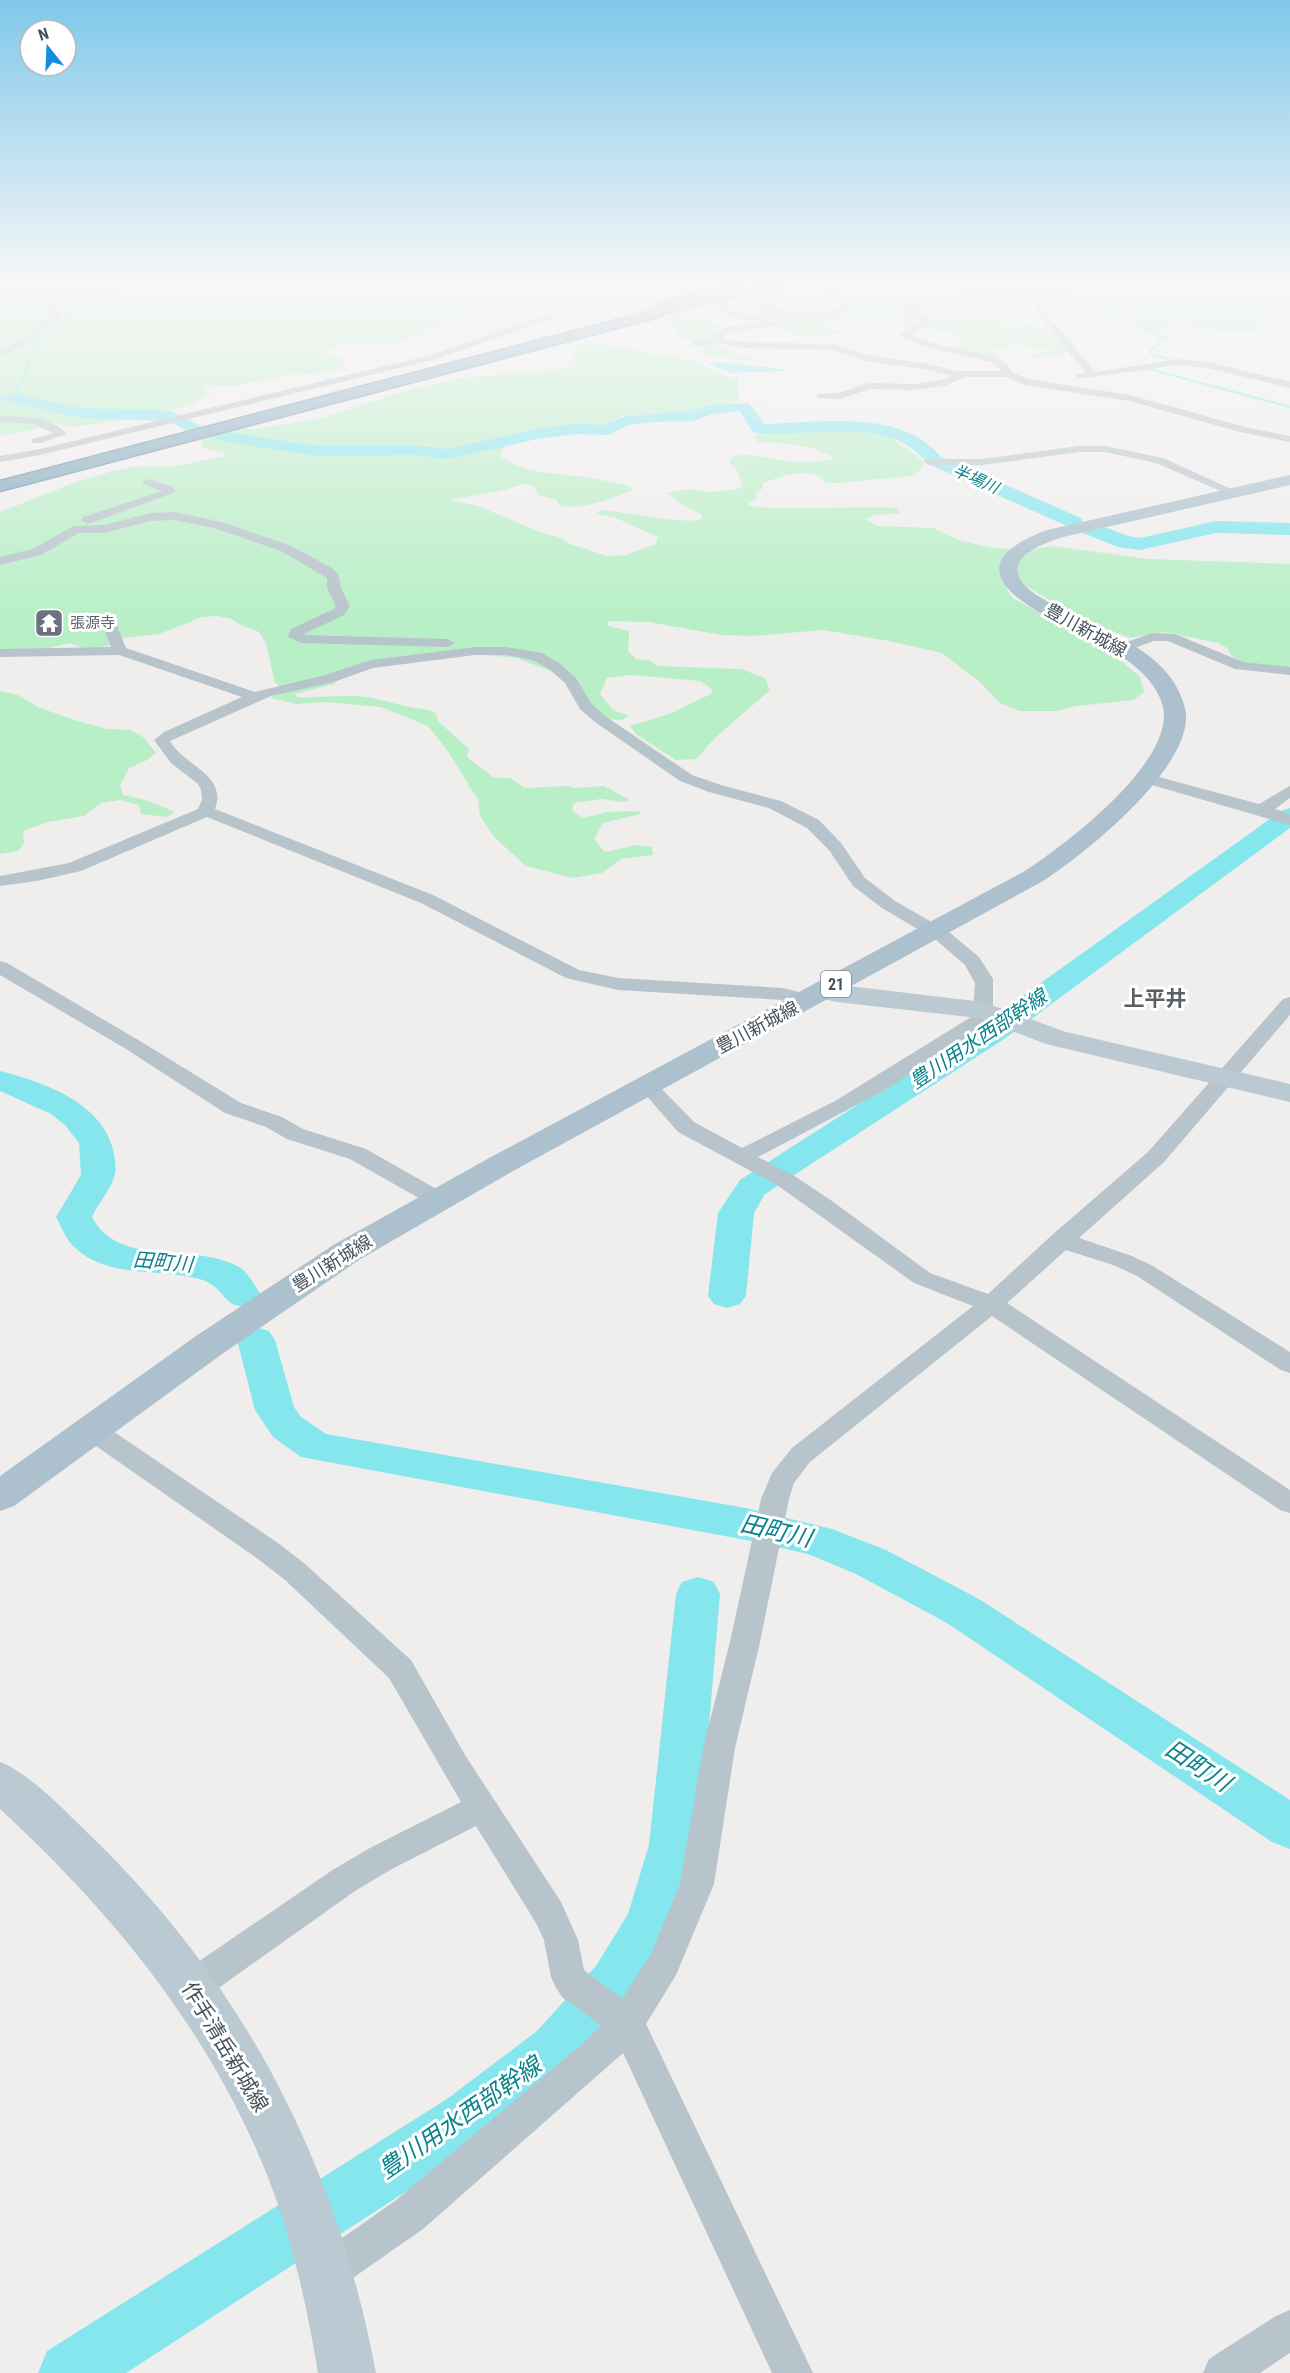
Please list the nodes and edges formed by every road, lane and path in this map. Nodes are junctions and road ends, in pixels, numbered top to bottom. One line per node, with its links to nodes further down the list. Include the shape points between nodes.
1 (285, 396): 7 (street)
2 (293, 396): 7 (highway)
3 (342, 396): 9 (highway, via 241,423)
4 (822, 396): 5 (street)
5 (840, 396)
6 (1115, 396): 10 (street)
7 (200, 418): 9 (highway)
8 (0, 419): 11 (street, via 42,424 62,434)
9 (168, 431): 12 (street); 14 (highway); 17 (highway)
10 (1290, 439)
11 (0, 450)
12 (0, 459)
13 (929, 462): 18 (street, via 982,462 1105,448 1159,460)
14 (0, 470)
15 (1290, 480): 18 (main road, 豊川新城線 / 21)
16 (147, 482): 19 (street, via 170,492 76,524)
17 (0, 486)
18 (1234, 493): 22 (main road, 豊川新城線 / 21, via 1053,534 1031,542 1010,561 1010,574 1021,591)
19 (77, 529): 20 (street, via 37,552); 24 (street, via 104,529 150,517 175,516 235,530 285,548 333,578 343,606 339,612 296,632 295,637 442,642)
20 (0, 561)
21 (108, 621): 23 (street)
22 (1123, 648): 26 (street, via 1161,636 1170,637 1240,666); 28 (main road, 豊川新城線 / 21, via 1162,682 1175,710 1173,736 1166,752)
23 (120, 651): 25 (street); 27 (street)
24 (475, 651): 27 (street, via 371,664); 33 (street, via 537,656 571,681 585,706 600,719 686,778 804,817 839,851 860,883)
25 (0, 653)
26 (1290, 671)
27 (256, 697): 30 (street, via 162,740 178,761 211,789 213,796)
28 (1144, 778): 31 (street); 33 (main road, 豊川新城線 / 21, via 1115,814 1082,845 1034,876)
29 (1290, 791): 31 (street)
30 (205, 812): 32 (street, via 82,864); 35 (street, via 428,899 573,974 618,984)
31 (1275, 814)
32 (0, 881)
33 (932, 931): 35 (main road, 豊川新城線 / 21); 37 (street, via 974,962 983,977 986,999)
34 (0, 967): 42 (street, via 233,1108 358,1154)
35 (815, 995): 37 (street, via 896,999); 39 (main road, 豊川新城線 / 21)
36 (1290, 1003): 38 (street)
37 (998, 1015): 38 (street, via 1056,1038); 41 (street, via 843,1106 756,1148)
38 (1226, 1078): 40 (street); 43 (street, via 1156,1157)
39 (648, 1086): 41 (street, via 686,1127); 42 (main road, 豊川新城線 / 21)
40 (1290, 1093)
41 (749, 1160): 44 (street, via 824,1206 922,1278)
42 (439, 1200): 46 (main road, 豊川新城線 / 21, via 292,1288)
43 (1060, 1240): 44 (street); 45 (street, via 1145,1271)
44 (991, 1304): 48 (street); 52 (street, via 801,1455 782,1480 719,1748 697,1884 664,1964)
45 (1290, 1364)
46 (92, 1430): 47 (main road, 豊川新城線 / 21); 50 (street, via 268,1551 400,1668)
47 (0, 1496)
48 (1290, 1503)
49 (0, 1781): 51 (street, 作手清岳新城線, via 94,1870)
50 (481, 1807): 51 (street, via 343,1881); 52 (street, via 549,1913 561,1940 568,1977)
51 (191, 1987): 53 (street, 作手清岳新城線, via 256,2092 297,2184)
52 (624, 2020): 53 (street, via 600,2052 410,2215); 56 (street)
53 (324, 2264): 55 (street, 作手清岳新城線)
54 (1290, 2330): 57 (street)
55 (346, 2373)
56 (793, 2373)
57 (1223, 2373)

